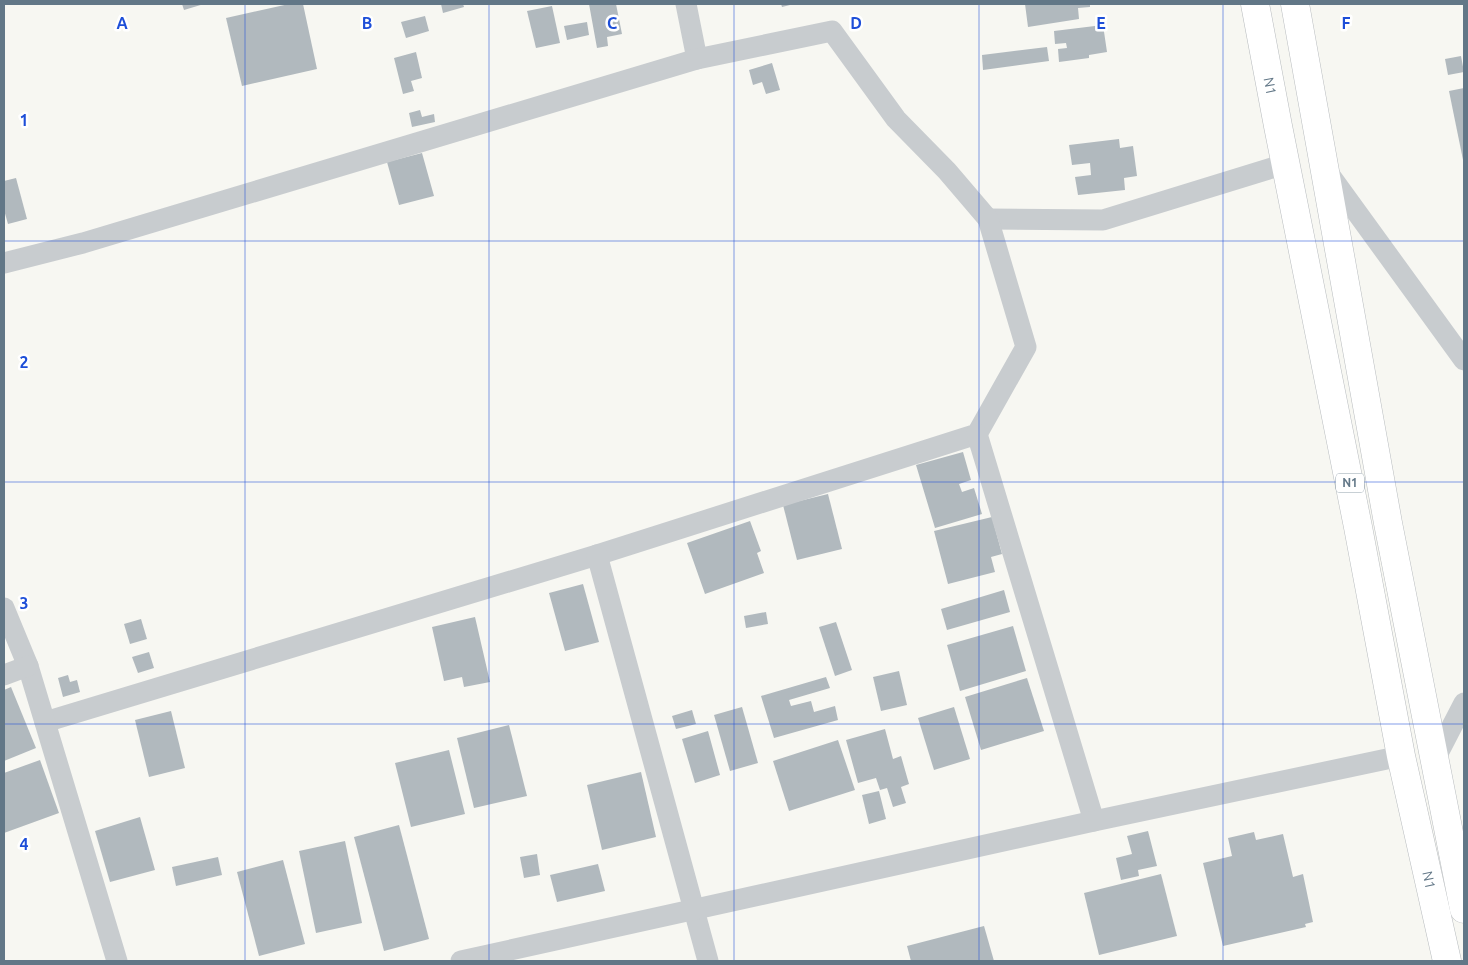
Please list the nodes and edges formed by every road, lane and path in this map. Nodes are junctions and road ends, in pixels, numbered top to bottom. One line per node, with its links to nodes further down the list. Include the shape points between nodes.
1 (686, 4): 4 (street)
2 (1255, 4): 5 (highway, N1 / N1)
3 (1295, 4): 6 (highway, N1 / N1)
4 (698, 59): 7 (street, via 832,30 896,118); 8 (street, via 83,243)
5 (1285, 164): 7 (street, via 1103,220); 17 (highway, N1 / N1)
6 (1325, 168): 9 (street); 18 (highway, N1 / N1)
7 (988, 219): 10 (street, via 1026,347)
8 (4, 263)
9 (1464, 360)
10 (976, 434): 11 (street); 19 (street)
11 (597, 555): 16 (street); 21 (street)
12 (4, 608): 13 (street)
13 (28, 666): 14 (street); 16 (street)
14 (4, 675)
15 (1464, 703): 18 (street)
16 (45, 722): 22 (street)
17 (1401, 756): 19 (street); 25 (highway, N1 / N1)
18 (1434, 761): 20 (highway, N1 / N1)
19 (1094, 821): 21 (street)
20 (1464, 909)
21 (693, 910): 23 (street); 24 (street)
22 (117, 961)
23 (462, 961)
24 (708, 961)
25 (1447, 961)

